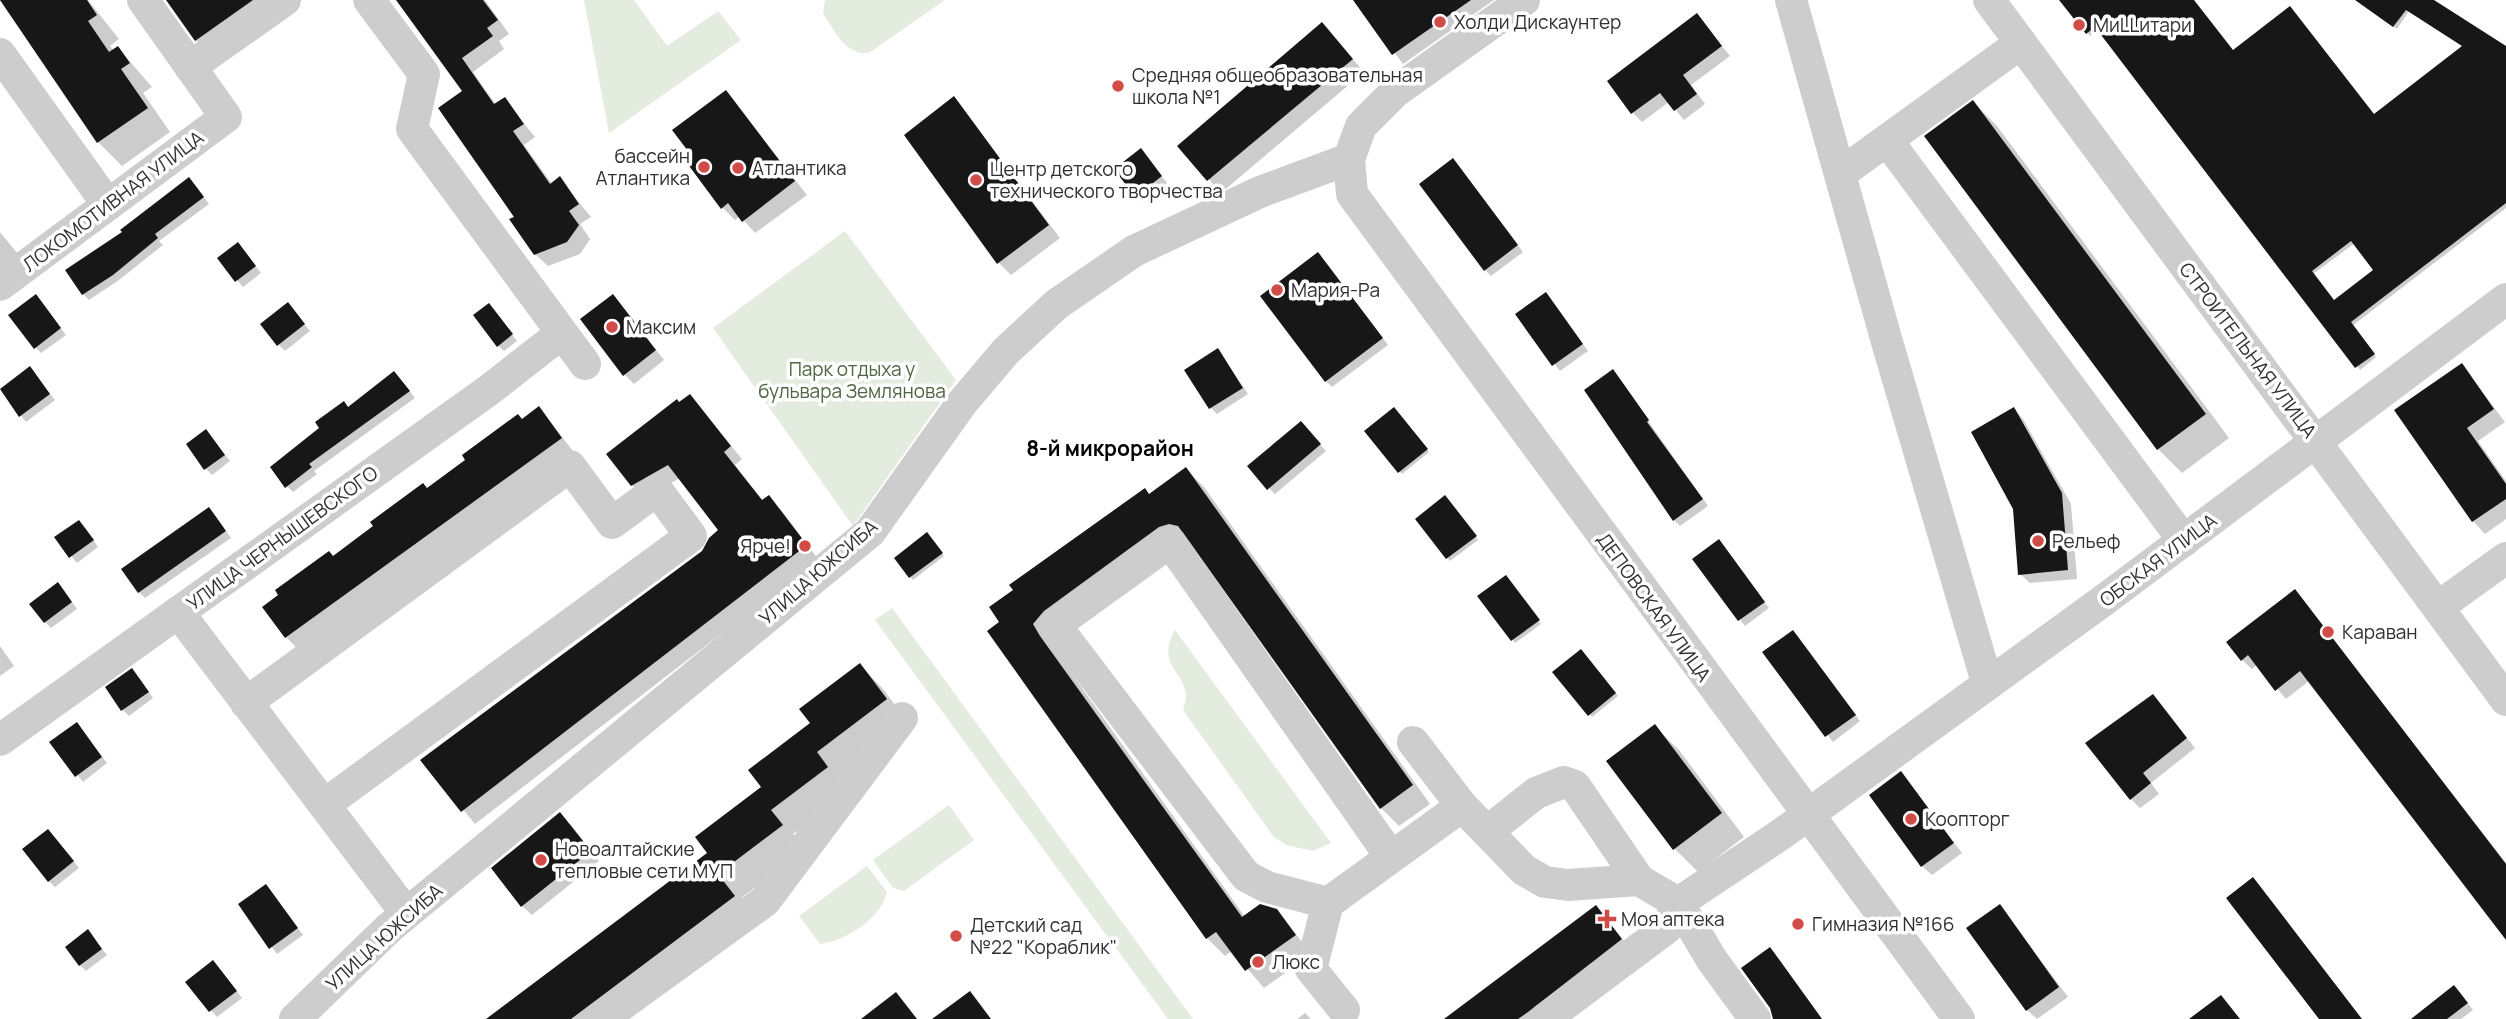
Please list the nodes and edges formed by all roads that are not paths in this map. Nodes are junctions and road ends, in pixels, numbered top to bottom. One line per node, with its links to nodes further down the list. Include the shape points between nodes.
1 (143, 0): 9 (street)
2 (285, 0): 9 (street)
3 (369, 0): 16 (street, via 424,74 412,130)
4 (1524, 0): 11 (street, via 1395,92 1361,126)
5 (1791, 0): 12 (street)
6 (1989, 0): 7 (street, СТРОИТЕЛЬНАЯ УЛИЦА)
7 (2021, 43): 10 (street); 18 (street, СТРОИТЕЛЬНАЯ УЛИЦА)
8 (0, 54): 13 (street)
9 (190, 67): 13 (street, ЛОКОМОТИВНАЯ УЛИЦА, via 226,117)
10 (1887, 139): 12 (street); 19 (street)
11 (1349, 159): 31 (street, ДЕПОВСКАЯ УЛИЦА, via 1352,194); 37 (street, УЛИЦА ЮЖСИБА, via 1260,192 1145,245 1057,304 1006,351 962,403 870,532)
12 (1840, 174): 23 (street)
13 (108, 205): 14 (street, ЛОКОМОТИВНАЯ УЛИЦА)
14 (0, 285)
15 (2506, 299): 18 (street, ОБСКАЯ УЛИЦА)
16 (562, 333): 17 (street); 22 (street, УЛИЦА ЧЕРНЫШЕВСКОГО)
17 (585, 364)
18 (2317, 442): 19 (street, ОБСКАЯ УЛИЦА); 21 (street, СТРОИТЕЛЬНАЯ УЛИЦА)
19 (2184, 541): 23 (street, ОБСКАЯ УЛИЦА)
20 (2506, 558): 21 (street)
21 (2438, 607): 24 (street, СТРОИТЕЛЬНАЯ УЛИЦА)
22 (178, 612): 25 (street); 27 (street, УЛИЦА ЧЕРНЫШЕВСКОГО)
23 (1987, 682): 31 (street, ОБСКАЯ УЛИЦА)
24 (2506, 700)
25 (246, 703): 29 (street); 29 (street, via 570,466 612,523 657,490 691,536)
26 (902, 718): 40 (street, via 765,901)
27 (0, 740)
28 (1413, 742): 30 (street)
29 (324, 805): 37 (street)
30 (1462, 806): 32 (street); 33 (street)
31 (1805, 814): 36 (street, ОБСКАЯ УЛИЦА); 43 (street, ДЕПОВСКАЯ УЛИЦА)
32 (1487, 832): 34 (street, via 1524,870 1545,882); 34 (street, via 1536,793 1564,782 1575,786)
33 (1391, 857): 35 (street); 35 (street, via 1170,542 1055,625 1246,876 1266,887)
34 (1639, 880): 36 (street)
35 (1328, 903): 38 (street, via 1311,969)
36 (1678, 903): 41 (street, via 1667,929); 42 (street)
37 (406, 914): 39 (street, УЛИЦА ЮЖСИБА)
38 (1343, 1010)
39 (295, 1019)
40 (602, 1019)
41 (1545, 1019)
42 (1755, 1019)
43 (1959, 1019)

